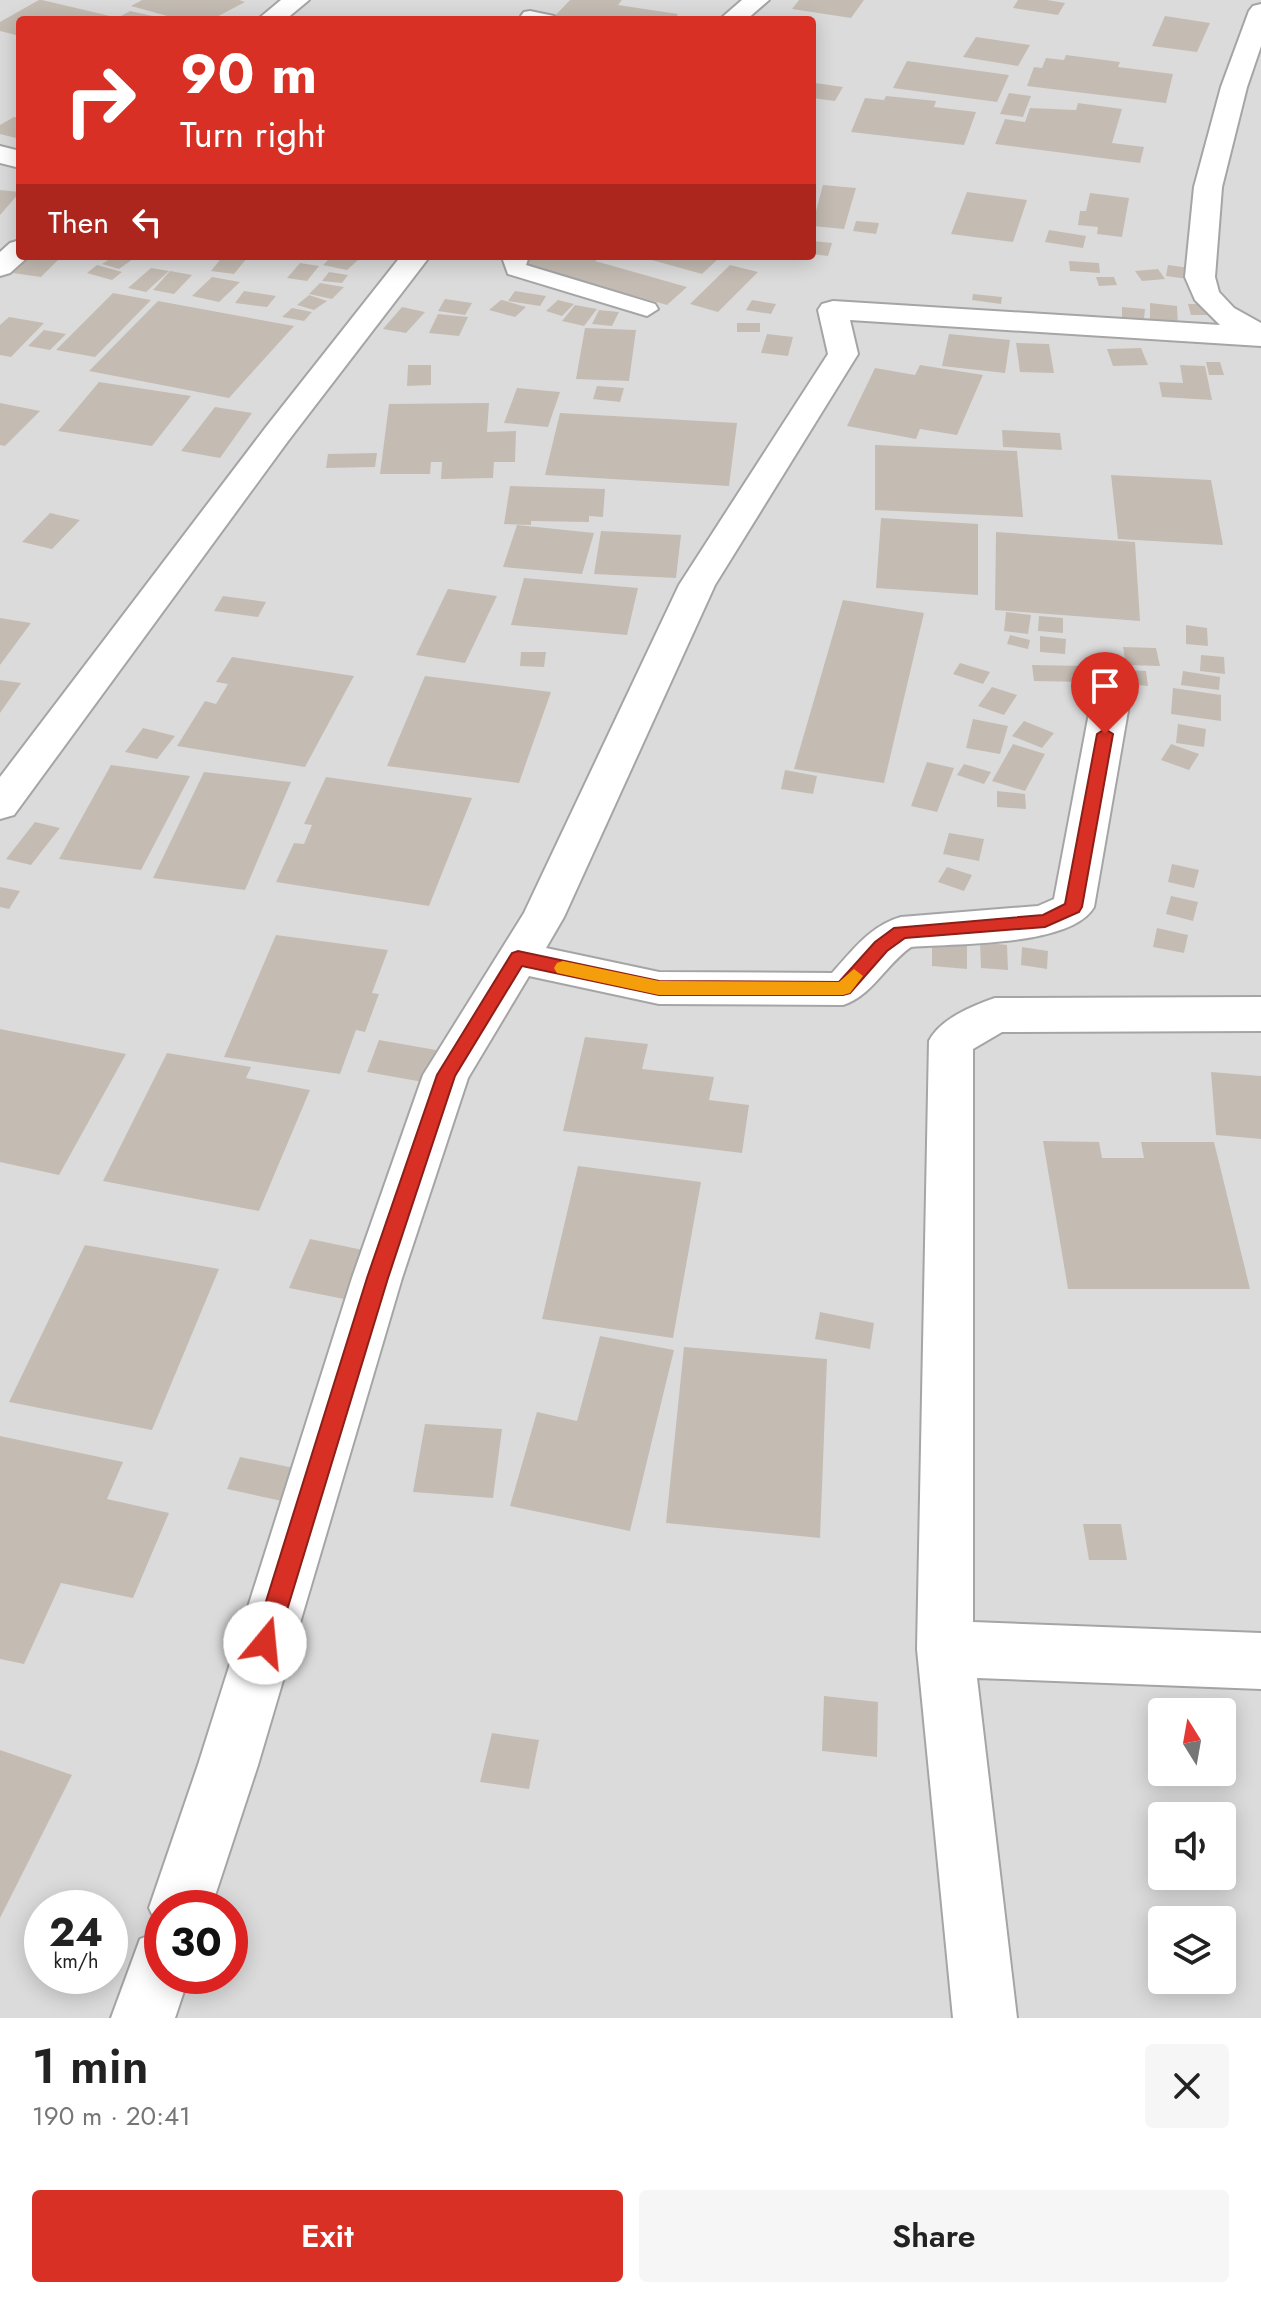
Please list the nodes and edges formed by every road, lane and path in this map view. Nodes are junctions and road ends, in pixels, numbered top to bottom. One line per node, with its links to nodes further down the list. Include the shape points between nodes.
1 (297, 0): 4 (street)
2 (757, 0): 5 (street)
3 (1261, 11): 11 (street, via 1208,187 1200,277 1205,294 1223,314)
4 (275, 16)
5 (736, 16)
6 (16, 253): 9 (street)
7 (413, 260): 13 (street)
8 (514, 260): 10 (lane, via 516,269)
9 (0, 267)
10 (647, 309)
11 (1261, 335): 14 (street, via 833,310 843,354 697,585 543,917)
12 (1115, 676): 14 (street, via 1073,907 1045,921 901,932 881,946 843,989 659,988)
13 (0, 805)
14 (518, 958): 18 (street, via 446,1075 377,1278)
15 (1261, 1014): 16 (street, via 995,1015 951,1041)
16 (945, 1649): 17 (street); 21 (street)
17 (1261, 1661)
18 (186, 1890)
19 (151, 1994): 20 (street)
20 (143, 2018)
21 (985, 2018)

